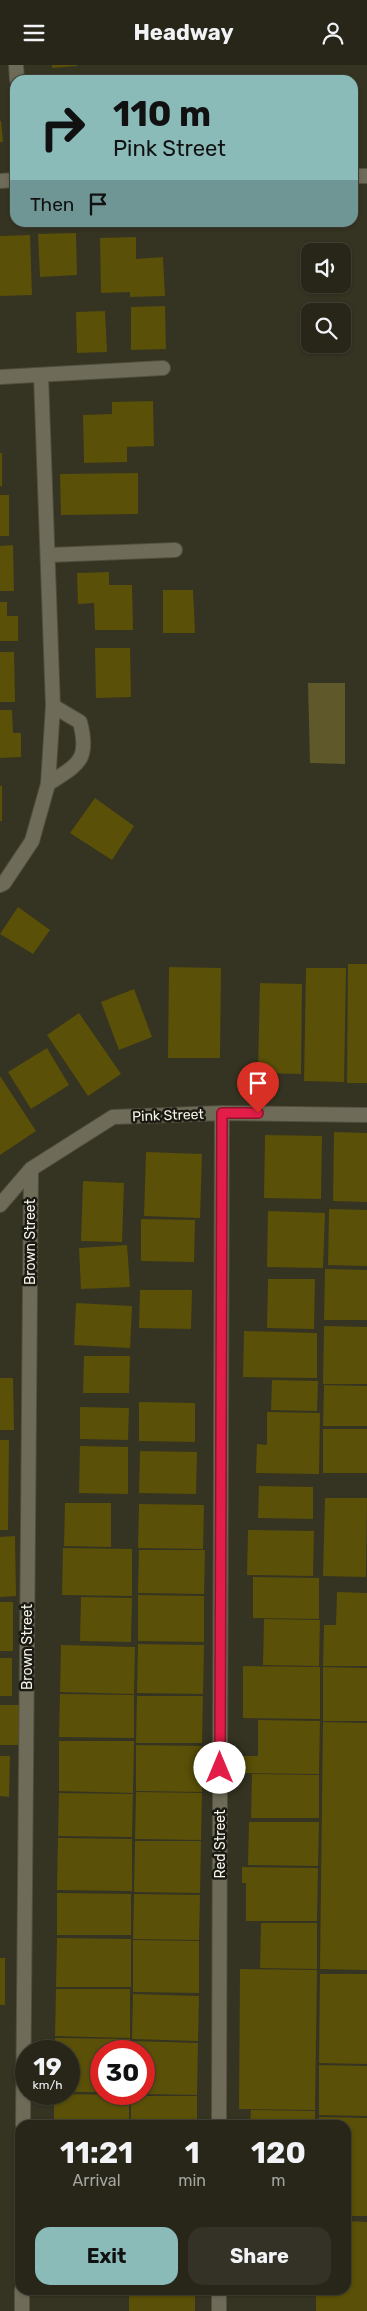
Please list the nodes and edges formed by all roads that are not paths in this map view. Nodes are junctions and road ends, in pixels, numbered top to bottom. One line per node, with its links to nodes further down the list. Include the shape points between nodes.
1 (163, 367): 2 (street)
2 (41, 376): 3 (street); 5 (street)
3 (0, 377)
4 (175, 550): 5 (street)
5 (49, 555): 6 (street)
6 (53, 706): 7 (street); 7 (street, via 80,722 85,743 77,765)
7 (48, 784): 8 (street, via 32,841)
8 (0, 885)
9 (222, 1113): 10 (street, Pink Street); 11 (street, Pink Street, via 113,1117); 14 (street, Red Street)
10 (367, 1115)
11 (31, 1169): 12 (street, Pink Street); 13 (street, Brown Street)
12 (0, 1205)
13 (23, 2120)
14 (219, 2120)
15 (22, 2295): 17 (street)
16 (219, 2295): 18 (street)
17 (22, 2311)
18 (218, 2311)

